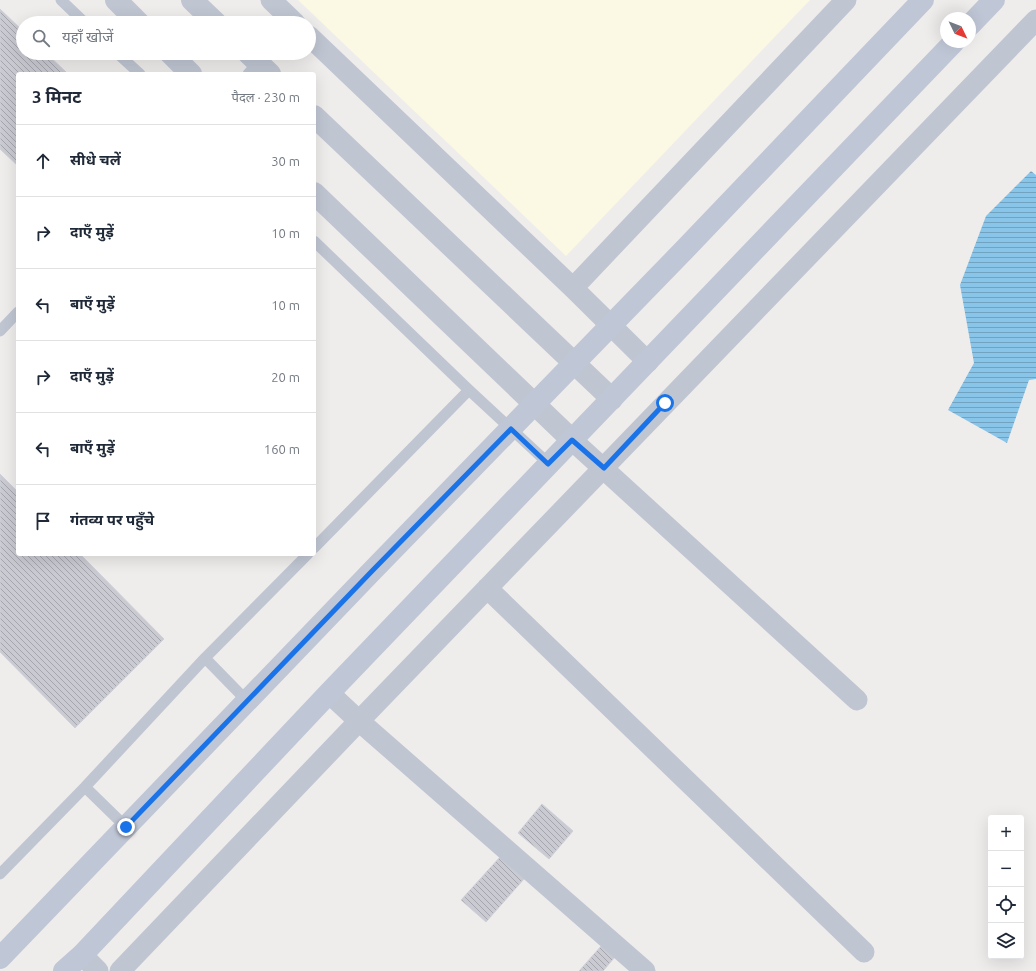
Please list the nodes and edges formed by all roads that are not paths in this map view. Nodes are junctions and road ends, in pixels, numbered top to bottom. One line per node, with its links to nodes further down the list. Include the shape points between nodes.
1 (60, 0): 8 (lane)
2 (116, 0): 9 (street)
3 (192, 0): 10 (street)
4 (271, 0): 11 (street)
5 (846, 0): 23 (street)
6 (923, 0): 25 (main road)
7 (994, 0): 12 (main road)
8 (77, 16)
9 (132, 16)
10 (209, 16)
11 (288, 16)
12 (976, 19)
13 (1036, 20): 35 (street)
14 (316, 43): 23 (street)
15 (948, 48): 27 (main road)
16 (125, 60): 18 (lane)
17 (177, 60): 19 (street)
18 (138, 72)
19 (189, 72)
20 (316, 118): 28 (street)
21 (316, 195): 31 (street)
22 (316, 243): 29 (lane)
23 (573, 288): 25 (street)
24 (16, 314): 26 (lane)
25 (612, 326): 27 (street); 28 (main road)
26 (0, 331)
27 (648, 362): 30 (main road)
28 (574, 363): 30 (street); 31 (main road)
29 (470, 390): 32 (lane); 36 (lane)
30 (612, 399): 33 (main road)
31 (534, 404): 32 (main road); 33 (street)
32 (511, 429): 34 (lane); 42 (main road)
33 (572, 440): 34 (main road); 35 (street)
34 (548, 464): 40 (main road)
35 (604, 468): 38 (street); 41 (street)
36 (316, 546)
37 (306, 556): 39 (lane)
38 (487, 588): 43 (street); 47 (street)
39 (205, 658): 42 (lane); 44 (lane)
40 (329, 693): 43 (street); 48 (main road)
41 (857, 700)
42 (247, 701): 45 (main road)
43 (359, 721): 52 (street); 53 (street)
44 (85, 787): 45 (lane); 46 (lane)
45 (126, 827): 49 (main road)
46 (0, 874)
47 (864, 952)
48 (82, 955): 50 (main road); 51 (street)
49 (0, 958)
50 (64, 971)
51 (98, 971)
52 (120, 971)
53 (645, 971)

